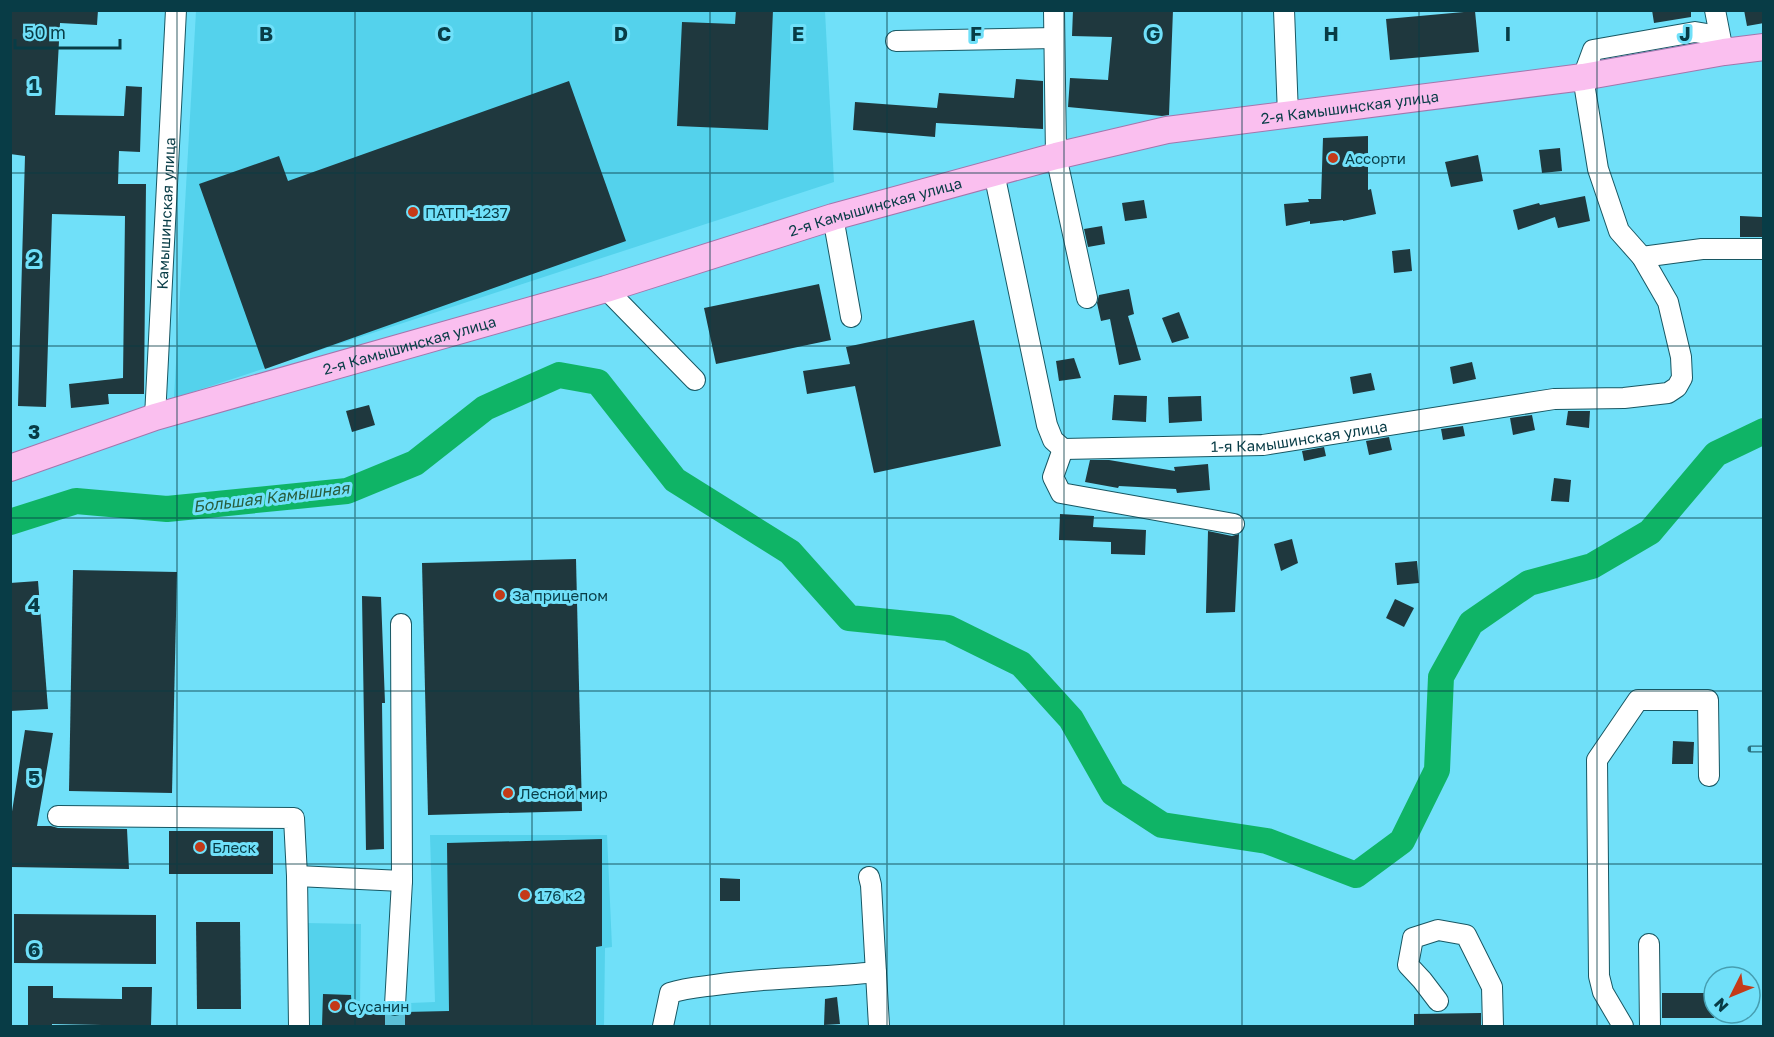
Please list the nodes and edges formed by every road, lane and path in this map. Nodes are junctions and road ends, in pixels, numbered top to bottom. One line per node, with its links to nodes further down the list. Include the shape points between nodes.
1 (176, 10): 20 (street, Камышинская улица)
2 (1054, 10): 5 (street)
3 (1284, 10): 10 (street)
4 (1715, 10): 7 (street)
5 (1054, 38): 6 (street); 11 (street)
6 (896, 41)
7 (1722, 44): 8 (main road, 2-я Камышинская улица); 9 (main road, 2-я Камышинская улица)
8 (1764, 48)
9 (1583, 77): 10 (main road, 2-я Камышинская улица); 15 (street, 1-я Камышинская улица, via 1598,169 1619,231)
10 (1288, 114): 11 (main road, 2-я Камышинская улица, via 1167,130)
11 (1056, 156): 12 (main road, 2-я Камышинская улица); 17 (street)
12 (994, 173): 13 (main road, 2-я Камышинская улица); 21 (street, via 1047,425 1053,441)
13 (833, 217): 16 (main road, 2-я Камышинская улица); 18 (street)
14 (1764, 249): 15 (street, via 1702,249)
15 (1642, 257): 21 (street, 1-я Камышинская улица, via 1668,302 1681,357 1682,378 1668,393 1554,399 1263,445)
16 (606, 289): 19 (street); 20 (main road, 2-я Камышинская улица)
17 (1087, 298)
18 (851, 317)
19 (694, 380)
20 (155, 417): 22 (main road, 2-я Камышинская улица)
21 (1063, 449): 23 (street, via 1053,477 1061,493)
22 (10, 468)
23 (1234, 524)
24 (401, 624): 29 (street)
25 (1709, 776): 38 (street, via 1708,700 1638,700 1597,760 1599,976)
26 (58, 816): 27 (street, via 294,818)
27 (297, 876): 29 (street); 34 (street)
28 (869, 877): 31 (street)
29 (402, 881): 33 (street)
30 (1649, 944): 39 (street)
31 (876, 972): 35 (street, via 682,989 670,993); 36 (street)
32 (1438, 1001): 37 (street, via 1408,965 1413,938 1438,930 1466,935 1492,987)
33 (395, 1005)
34 (299, 1026)
35 (663, 1026)
36 (879, 1026)
37 (1493, 1026)
38 (1623, 1026)
39 (1650, 1026)

